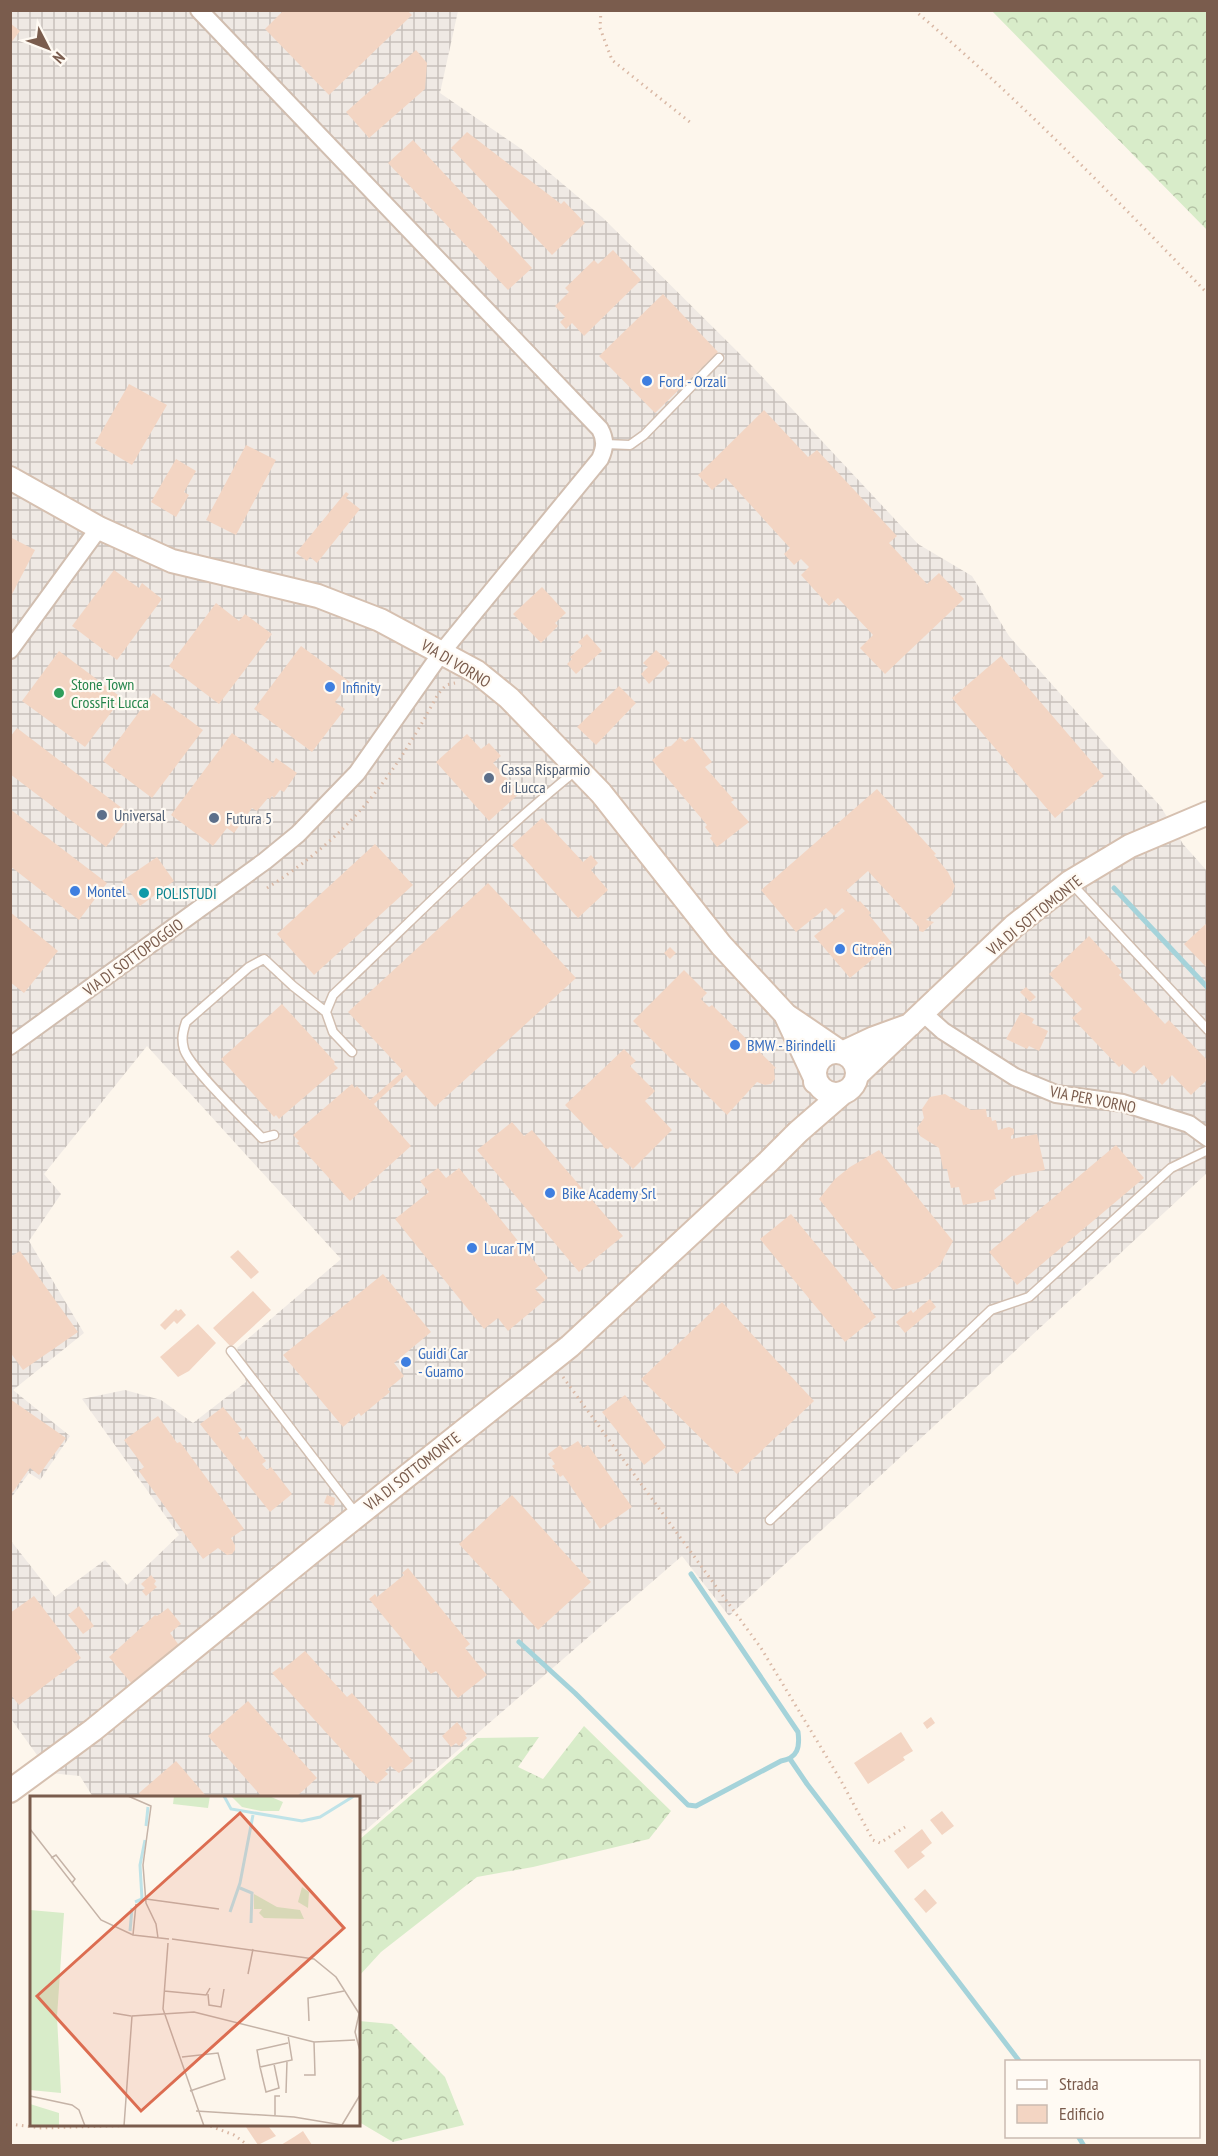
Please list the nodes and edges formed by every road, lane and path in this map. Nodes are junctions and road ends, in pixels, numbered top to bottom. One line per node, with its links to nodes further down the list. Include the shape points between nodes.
1 (199, 10): 7 (street, via 600,429)
2 (601, 10): 4 (path, via 600,28 612,60)
3 (914, 10): 5 (path, via 965,53)
4 (691, 123)
5 (1208, 294)
6 (720, 358): 7 (lane, via 644,435 630,445)
7 (605, 444): 11 (street, VIA DI SOTTOPOGGIO, via 600,459)
8 (10, 478): 9 (main road, VIA DI VORNO)
9 (99, 528): 10 (street); 11 (main road, VIA DI VORNO, via 172,561 318,596 380,620)
10 (10, 650)
11 (442, 652): 13 (main road, VIA DI VORNO, via 477,672 509,698); 21 (street, VIA DI SOTTOPOGGIO, via 357,773 298,834)
12 (463, 686): 16 (path, via 456,682 443,688 391,774 365,807 314,855)
13 (579, 769): 17 (lane, via 333,995); 18 (main road, VIA DI VORNO, via 721,945)
14 (1208, 813): 15 (main road, VIA DI SOTTOMONTE, via 1130,846)
15 (1070, 882): 19 (main road, VIA DI SOTTOMONTE, via 1014,926); 20 (lane)
16 (267, 888)
17 (326, 1012): 22 (lane, via 333,1032); 27 (lane, via 264,959 186,1022 182,1033 184,1051 262,1138)
18 (786, 1015): 23 (main road, VIA DI VORNO); 24 (main road, VIA DI VORNO)
19 (917, 1019): 23 (main road, VIA DI SOTTOMONTE); 25 (main road, VIA DI SOTTOMONTE); 28 (street, VIA PER VORNO, via 1015,1077 1056,1095 1123,1103 1189,1124)
20 (1208, 1030)
21 (10, 1046)
22 (352, 1052)
23 (842, 1053): 24 (main road, VIA DI SOTTOMONTE, via 821,1058); 25 (main road, via 853,1061)
24 (815, 1078): 25 (main road, via 830,1093); 26 (main road, VIA DI SOTTOMONTE, via 810,1104)
25 (850, 1084): 26 (main road, VIA DI SOTTOMONTE)
26 (798, 1132): 31 (main road, VIA DI SOTTOMONTE)
27 (274, 1135)
28 (1208, 1138)
29 (1208, 1150): 33 (lane, via 1171,1168 1029,1297 991,1310)
30 (231, 1351): 32 (lane)
31 (551, 1361): 32 (main road, VIA DI SOTTOMONTE); 35 (path, via 761,1648 873,1840 880,1843)
32 (357, 1515): 34 (main road, VIA DI SOTTOMONTE, via 93,1730)
33 (770, 1520)
34 (10, 1791)
35 (904, 1827)
36 (10, 2124): 37 (path, via 41,2128)
37 (109, 2126)
38 (210, 2126): 39 (path)
39 (249, 2145)

